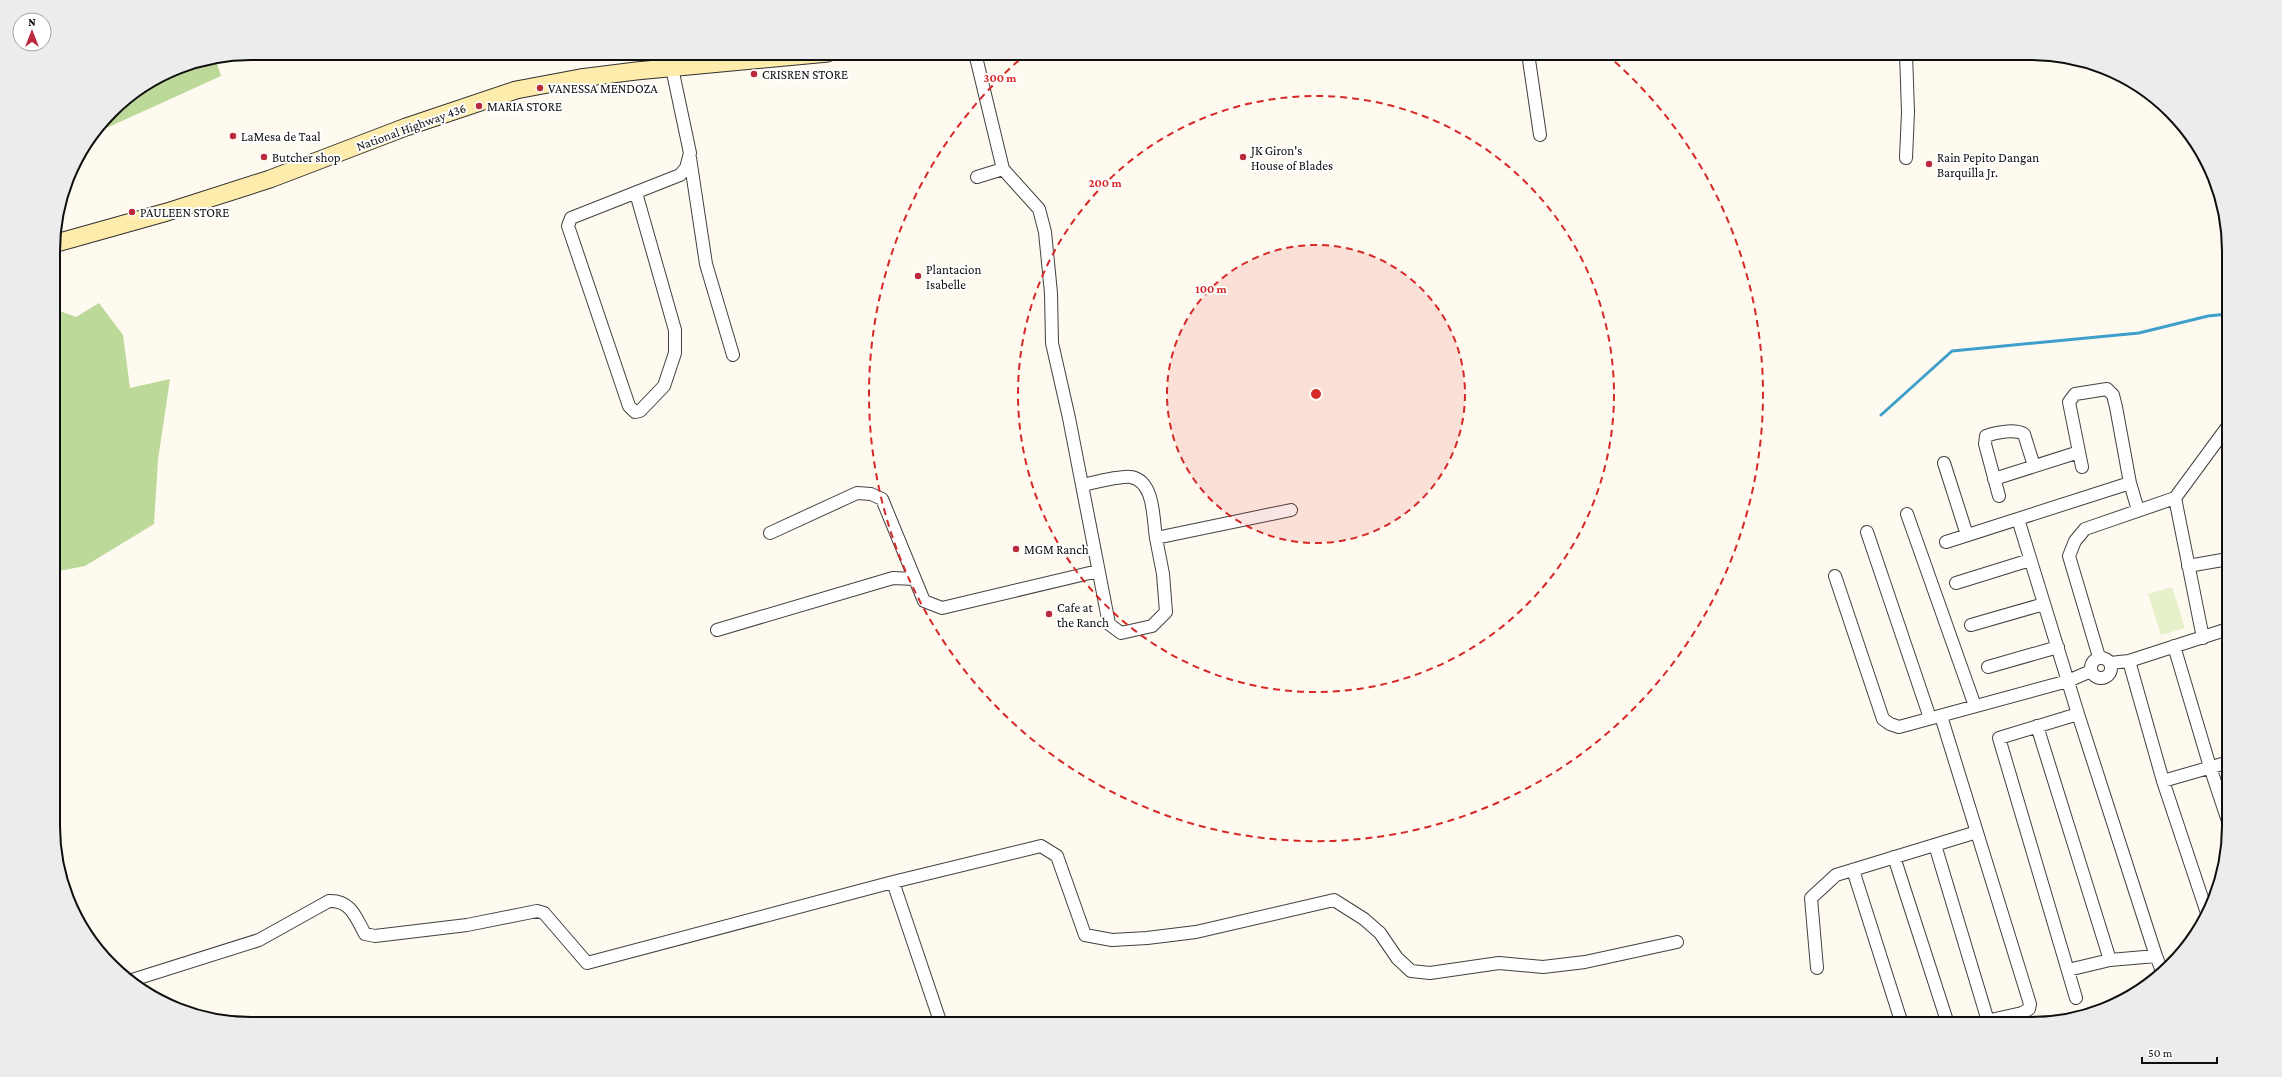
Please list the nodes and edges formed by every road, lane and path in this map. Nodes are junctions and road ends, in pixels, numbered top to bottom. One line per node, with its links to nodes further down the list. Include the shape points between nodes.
1 (755, 60): 5 (main road, National Highway 436)
2 (977, 60): 9 (street)
3 (1529, 60): 6 (street)
4 (1906, 60): 8 (street)
5 (672, 68): 7 (street); 12 (main road, National Highway 436, via 580,78 516,90 406,127 270,179)
6 (1540, 134)
7 (690, 153): 11 (street, via 686,168 680,175); 13 (street, via 706,264)
8 (1906, 158)
9 (1003, 169): 10 (street); 21 (street, via 1039,209 1051,293 1052,344 1070,418)
10 (977, 177)
11 (636, 193): 11 (street, via 571,218 568,226 630,406 635,412 640,411 664,386 675,353 675,330)
12 (60, 242)
13 (733, 355)
14 (2222, 434): 23 (street)
15 (2079, 452): 17 (street); 18 (street); 20 (street, via 2070,410 2071,397 2075,394 2107,390 2113,395 2116,407)
16 (1944, 463): 30 (street)
17 (2034, 466): 19 (street); 19 (street, via 2024,434 1992,433 1986,436 1985,444)
18 (2082, 467)
19 (1994, 479): 22 (street)
20 (2130, 483): 25 (street); 27 (street)
21 (1082, 485): 31 (street, via 1130,477 1141,482 1149,494); 36 (street)
22 (1999, 496)
23 (2175, 498): 25 (street); 35 (street)
24 (1291, 510): 31 (street)
25 (2138, 510): 47 (street, via 2085,530 2075,540 2069,556)
26 (1907, 514): 53 (street)
27 (2018, 519): 30 (street); 33 (street)
28 (1867, 532): 55 (street)
29 (770, 533): 38 (street, via 857,493 871,494 882,499)
30 (1967, 535): 32 (street)
31 (1156, 538): 36 (street, via 1163,574 1166,612 1152,626 1121,633 1109,624)
32 (1946, 542)
33 (2030, 560): 39 (street); 40 (street)
34 (2222, 560): 35 (street)
35 (2188, 566): 44 (street)
36 (1098, 571): 38 (street, via 942,608 924,601)
37 (1835, 576): 55 (street, via 1884,719 1899,727)
38 (915, 579): 42 (street, via 893,578)
39 (1956, 583)
40 (2044, 604): 41 (street); 46 (street)
41 (1971, 625)
42 (717, 630)
43 (2222, 634): 44 (street)
44 (2203, 638): 45 (street)
45 (2174, 646): 48 (street); 58 (street)
46 (2058, 647): 50 (street); 52 (street)
47 (2099, 658): 49 (street, via 2106,658); 51 (street, via 2093,661)
48 (2129, 661): 49 (street); 59 (street)
49 (2110, 663): 51 (street, via 2111,670 2105,677 2095,676)
50 (1988, 667)
51 (2091, 672): 52 (street)
52 (2068, 681): 53 (street); 54 (street)
53 (1975, 706): 55 (street)
54 (2078, 714): 56 (street); 68 (street)
55 (1936, 717): 61 (street)
56 (2037, 726): 69 (street); 72 (street, via 1998,738)
57 (2222, 764): 58 (street)
58 (2210, 767): 59 (street); 60 (street)
59 (2163, 781): 66 (street)
60 (2222, 803)
61 (1977, 832): 62 (street); 79 (street, via 2030,1004 2029,1009 2022,1013)
62 (1935, 845): 63 (street); 78 (street)
63 (1894, 857): 64 (street); 77 (street)
64 (1853, 870): 71 (street, via 1836,875 1811,898); 76 (street)
65 (893, 882): 67 (street, via 1041,846 1057,856 1085,935 1112,940 1196,932 1334,900 1364,918 1380,933 1397,958 1411,971 1430,973 1499,963 1543,967 1585,962); 73 (street, via 587,963 544,913 536,911 461,926 375,936 365,934 349,907 338,901 329,901 259,940); 75 (street)
66 (2204, 905)
67 (1677, 942)
68 (2156, 956): 69 (street); 70 (street)
69 (2110, 960): 72 (street)
70 (2160, 967)
71 (1817, 968)
72 (2068, 970): 74 (street)
73 (137, 979)
74 (2076, 998)
75 (939, 1017)
76 (1900, 1017)
77 (1946, 1017)
78 (1987, 1017)
79 (2005, 1017)

